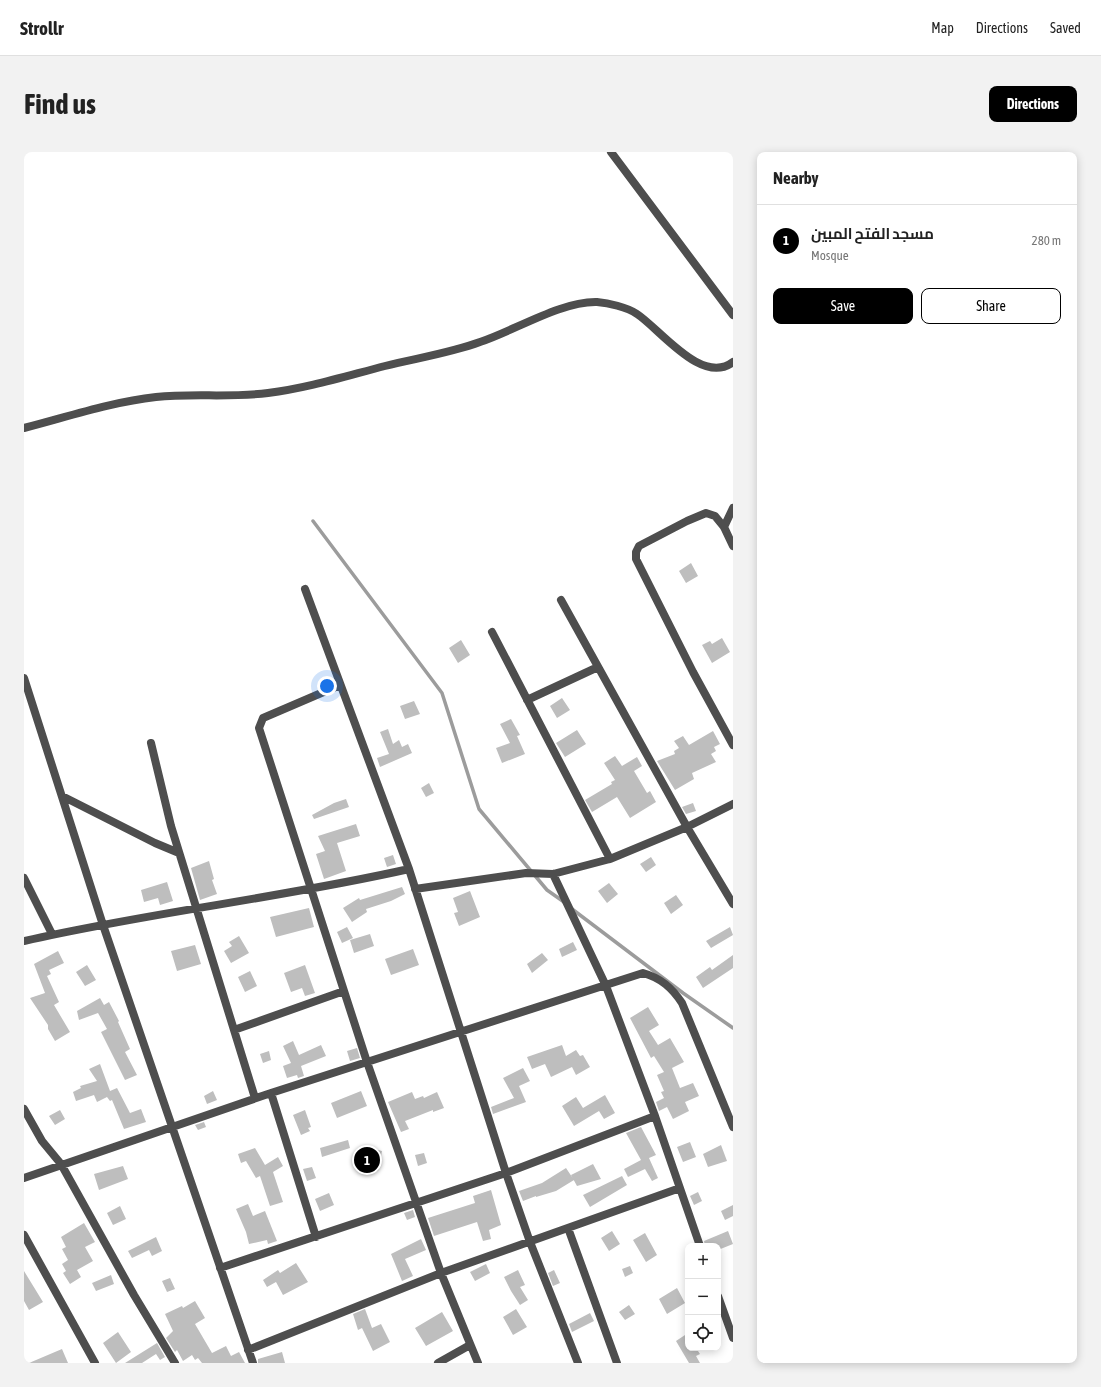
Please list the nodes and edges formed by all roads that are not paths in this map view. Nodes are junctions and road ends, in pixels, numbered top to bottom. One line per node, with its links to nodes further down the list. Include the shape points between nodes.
1 (611, 152): 2 (street)
2 (733, 315)
3 (733, 362): 4 (street, via 728,366 714,369 700,365 636,313 597,302 573,306 547,315 480,343 294,390 241,396 154,397 116,404)
4 (24, 428)
5 (733, 508): 6 (street)
6 (724, 527): 7 (street); 16 (street, via 715,516 706,513 639,546 636,559 692,672)
7 (733, 546)
8 (305, 589): 13 (street)
9 (561, 600): 11 (street)
10 (492, 632): 14 (street)
11 (598, 667): 14 (street); 19 (street)
12 (24, 678): 17 (street)
13 (340, 685): 22 (street); 25 (street, via 263,718 259,728)
14 (528, 700): 21 (street)
15 (151, 743): 20 (street)
16 (733, 745)
17 (62, 796): 20 (street); 29 (street)
18 (733, 804): 19 (street)
19 (687, 827): 21 (street); 27 (street)
20 (179, 853): 28 (street)
21 (610, 859): 23 (street)
22 (409, 869): 25 (street); 26 (street)
23 (553, 874): 26 (street, via 526,873); 32 (street)
24 (24, 878): 30 (street)
25 (311, 889): 28 (street); 33 (street)
26 (415, 889): 35 (street)
27 (733, 904)
28 (196, 910): 29 (street); 34 (street)
29 (103, 925): 30 (street); 43 (street)
30 (52, 934): 31 (street)
31 (24, 941)
32 (606, 986): 35 (street); 40 (street, via 643,974 654,976 674,991 682,1003); 41 (street)
33 (344, 992): 34 (street); 36 (street)
34 (234, 1030): 38 (street)
35 (461, 1033): 36 (street); 45 (street)
36 (367, 1062): 37 (street); 48 (street)
37 (271, 1093): 38 (street); 51 (street)
38 (255, 1098): 43 (street)
39 (24, 1109): 44 (street, via 42,1140)
40 (730, 1109): 42 (street)
41 (656, 1116): 45 (street); 47 (street)
42 (733, 1127)
43 (172, 1128): 44 (street); 54 (street)
44 (61, 1164): 46 (street); 61 (street)
45 (506, 1173): 48 (street); 52 (street)
46 (24, 1178)
47 (680, 1188): 49 (street); 53 (street)
48 (418, 1203): 51 (street); 55 (street)
49 (568, 1228): 52 (street); 66 (street)
50 (24, 1234): 60 (street)
51 (316, 1237): 54 (street)
52 (530, 1242): 55 (street); 65 (street)
53 (699, 1243)
54 (220, 1268): 59 (street)
55 (441, 1273): 58 (street); 59 (street)
56 (721, 1304): 57 (street)
57 (733, 1338)
58 (470, 1346): 63 (street); 64 (street)
59 (248, 1350): 62 (street)
60 (95, 1363)
61 (175, 1363)
62 (252, 1363)
63 (438, 1363)
64 (478, 1363)
65 (578, 1363)
66 (617, 1363)

